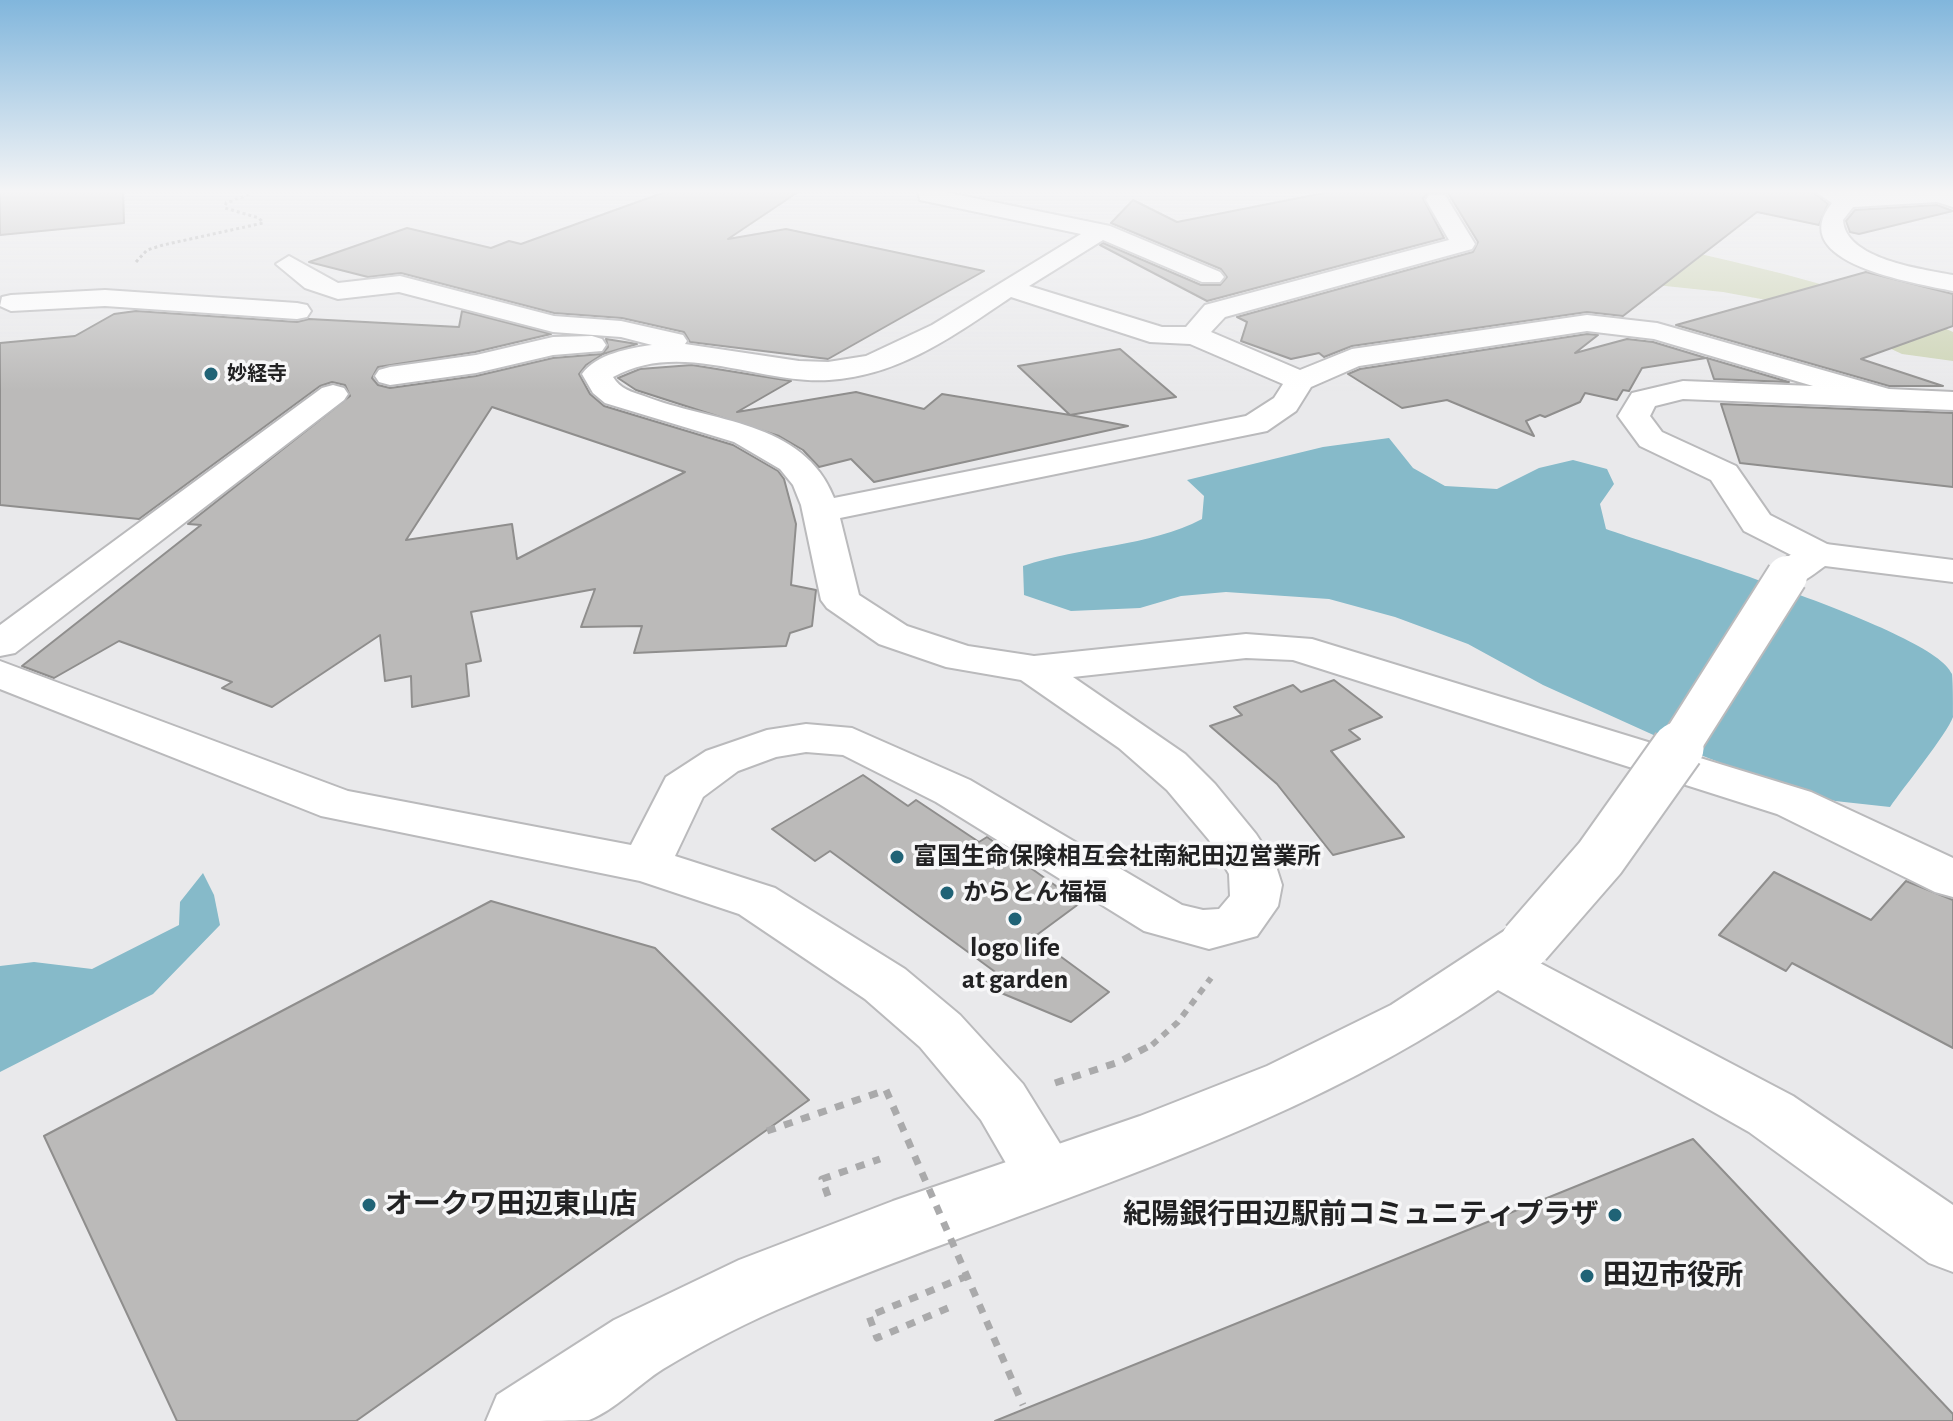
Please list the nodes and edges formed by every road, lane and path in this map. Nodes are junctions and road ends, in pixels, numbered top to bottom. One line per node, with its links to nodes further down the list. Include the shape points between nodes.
1 (139, 258): 7 (path)
2 (1057, 258): 10 (street)
3 (1167, 258): 8 (street)
4 (1410, 258): 13 (street, via 1215,311)
5 (1865, 258): 9 (street)
6 (289, 264): 15 (street, via 298,274 346,292 400,284 553,324 662,337)
7 (137, 269)
8 (1211, 277)
9 (1953, 283)
10 (1008, 288): 13 (street, via 1160,336); 15 (street, via 913,348 873,363 791,371)
11 (4, 304): 12 (street, via 105,298)
12 (297, 311)
13 (1194, 335): 17 (street)
14 (628, 356): 15 (street); 16 (street, via 581,343); 21 (street, via 597,374 601,385 615,396 759,443 790,462 810,483)
15 (703, 357)
16 (390, 376)
17 (1300, 381): 19 (street, via 1352,358 1587,323 1657,331); 21 (street, via 1285,404 1256,424)
18 (333, 394): 24 (street)
19 (1890, 399): 20 (street); 22 (street, via 1683,390 1643,400 1634,416 1651,439 1724,473 1757,523)
20 (1953, 401)
21 (818, 512): 25 (street, via 841,600 893,635 961,658)
22 (1803, 565): 23 (street); 30 (street, bridge, via 1577,890)
23 (1953, 571)
24 (0, 644)
25 (1034, 669): 28 (street, via 1246,646 1297,648 1794,803); 29 (street, via 1136,738 1217,817 1258,883 1255,904)
26 (0, 674): 27 (street, via 338,805)
27 (646, 865): 29 (street, via 683,788 722,761 767,744 806,738 852,742 977,805 1163,918 1219,931); 31 (street, via 757,901 826,943 940,1031)
28 (1953, 879)
29 (1241, 920): 31 (path, via 1213,974 1182,1017 1153,1045)
30 (1512, 954): 33 (street, via 1445,1002 1271,1090); 34 (street, via 1771,1114)
31 (1002, 1102): 33 (street)
32 (767, 1131): 35 (path, bridge, via 886,1090)
33 (1048, 1176): 38 (street, via 780,1275 649,1336)
34 (1953, 1242)
35 (967, 1276): 36 (path, via 869,1316 877,1338); 37 (path, bridge)
36 (948, 1308)
37 (1023, 1405)
38 (523, 1421)

